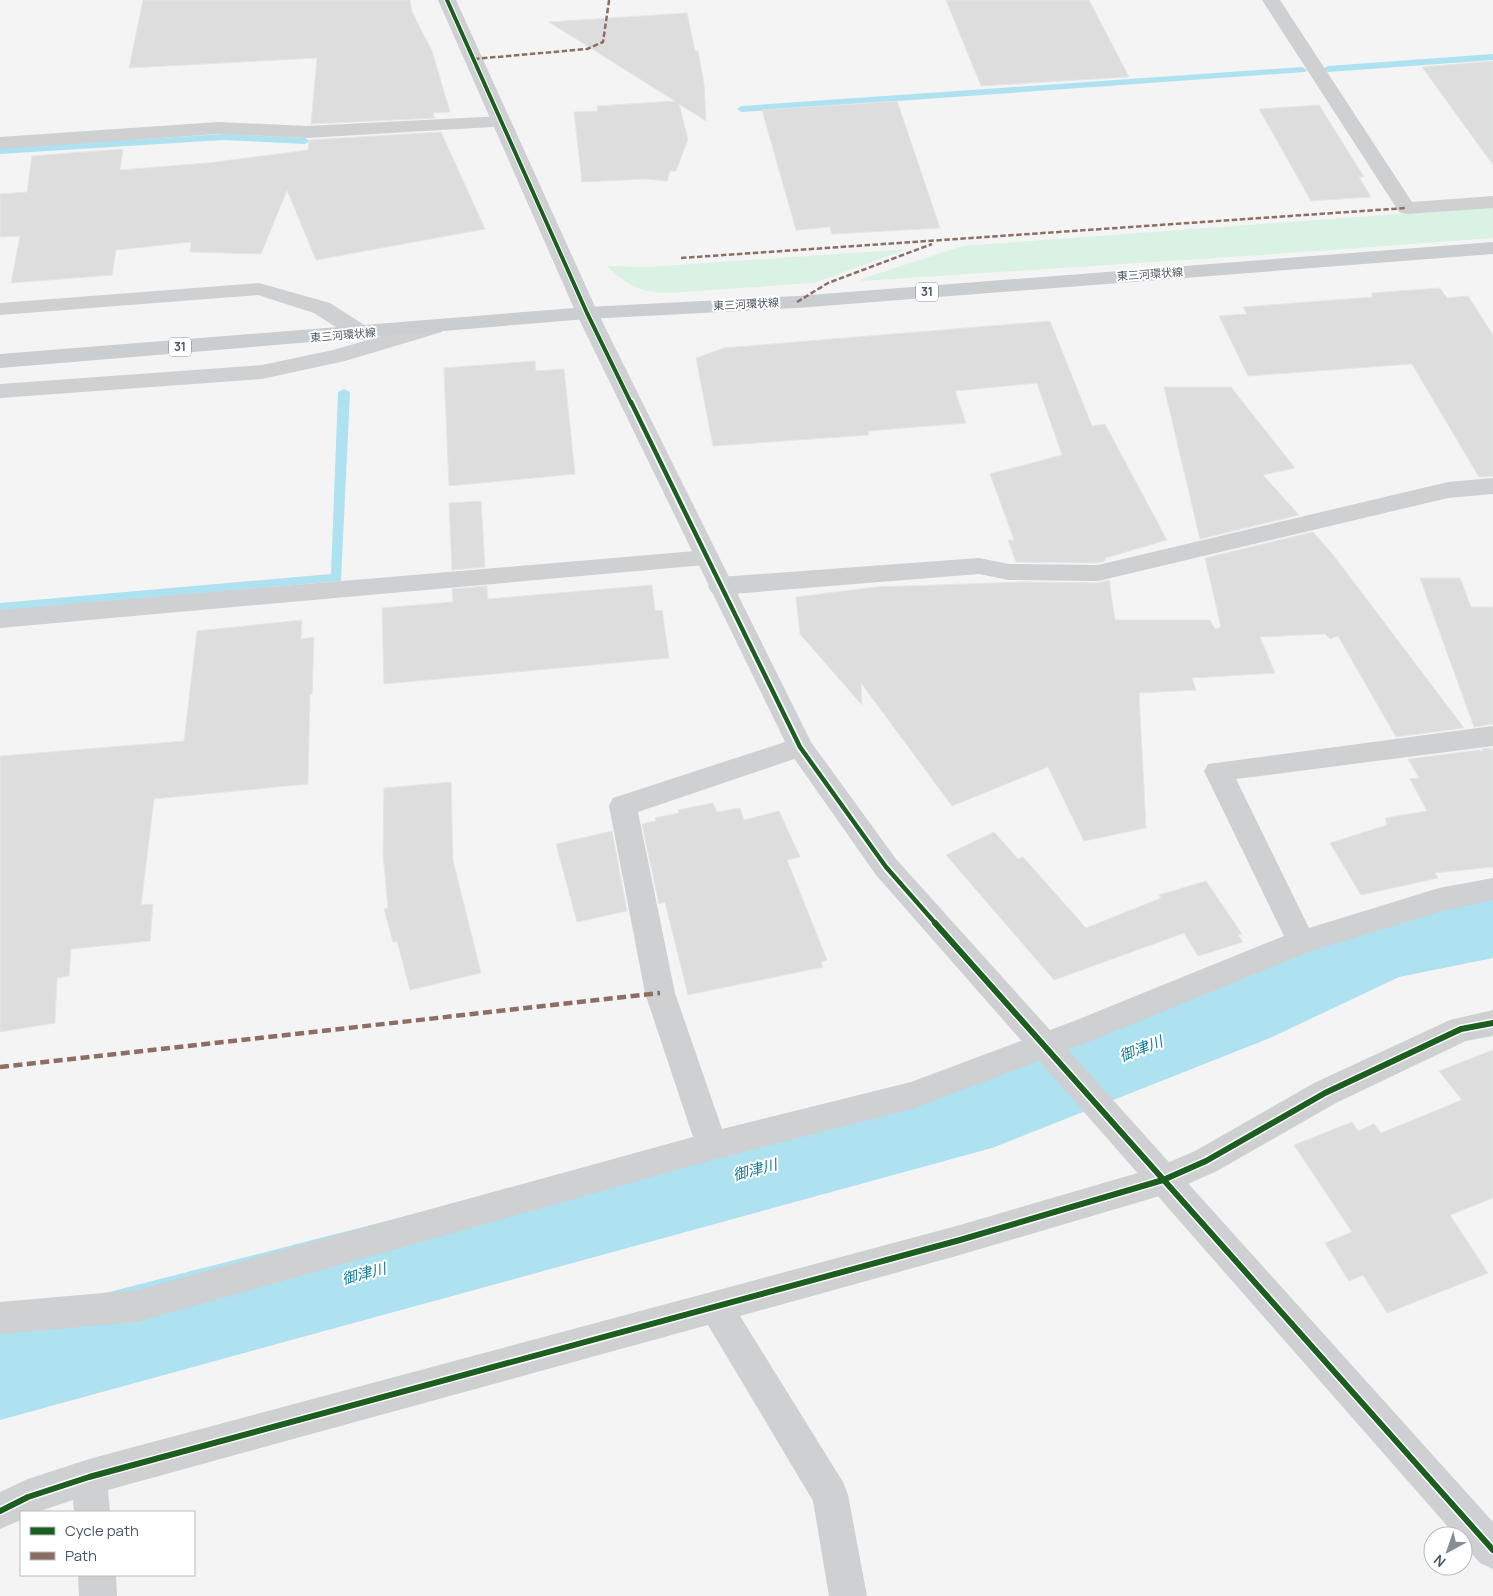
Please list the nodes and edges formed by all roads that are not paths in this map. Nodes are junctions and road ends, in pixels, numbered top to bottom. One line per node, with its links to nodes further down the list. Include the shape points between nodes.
1 (447, 0): 3 (street)
2 (1271, 0): 5 (street, via 1406,208)
3 (502, 122): 4 (street, via 307,132 218,128); 8 (street)
4 (0, 143)
5 (1493, 202)
6 (1493, 248): 8 (main road, 東三河環状線 / 31, via 797,302)
7 (0, 309): 10 (street, via 259,289 322,308)
8 (587, 313): 9 (main road, 東三河環状線 / 31); 14 (street)
9 (434, 327): 10 (main road, 東三河環状線 / 31); 12 (street, via 337,356 262,372)
10 (361, 333): 11 (main road, 東三河環状線 / 31)
11 (0, 361)
12 (0, 391)
13 (1493, 486): 15 (street, via 1448,490 1098,573 1009,572 979,566)
14 (707, 558): 15 (street); 16 (street)
15 (720, 586): 18 (street)
16 (0, 620)
17 (1493, 736): 20 (street, via 1218,771)
18 (800, 747): 22 (street, via 886,867); 23 (street, via 623,806 660,993)
19 (1493, 889): 20 (street, via 1439,900)
20 (1301, 942): 22 (street)
21 (1493, 1023): 24 (street, via 1462,1029 1325,1093 1206,1161)
22 (1047, 1051): 23 (street, via 912,1095); 24 (street)
23 (712, 1146): 26 (street, via 137,1306)
24 (1159, 1176): 25 (street, via 960,1240); 30 (street)
25 (716, 1307): 27 (street); 33 (street, via 830,1495)
26 (0, 1318)
27 (89, 1477): 28 (street, via 28,1496); 29 (street)
28 (0, 1511)
29 (92, 1511)
30 (1493, 1550)
31 (97, 1576): 32 (street)
32 (98, 1596)
33 (848, 1596)

